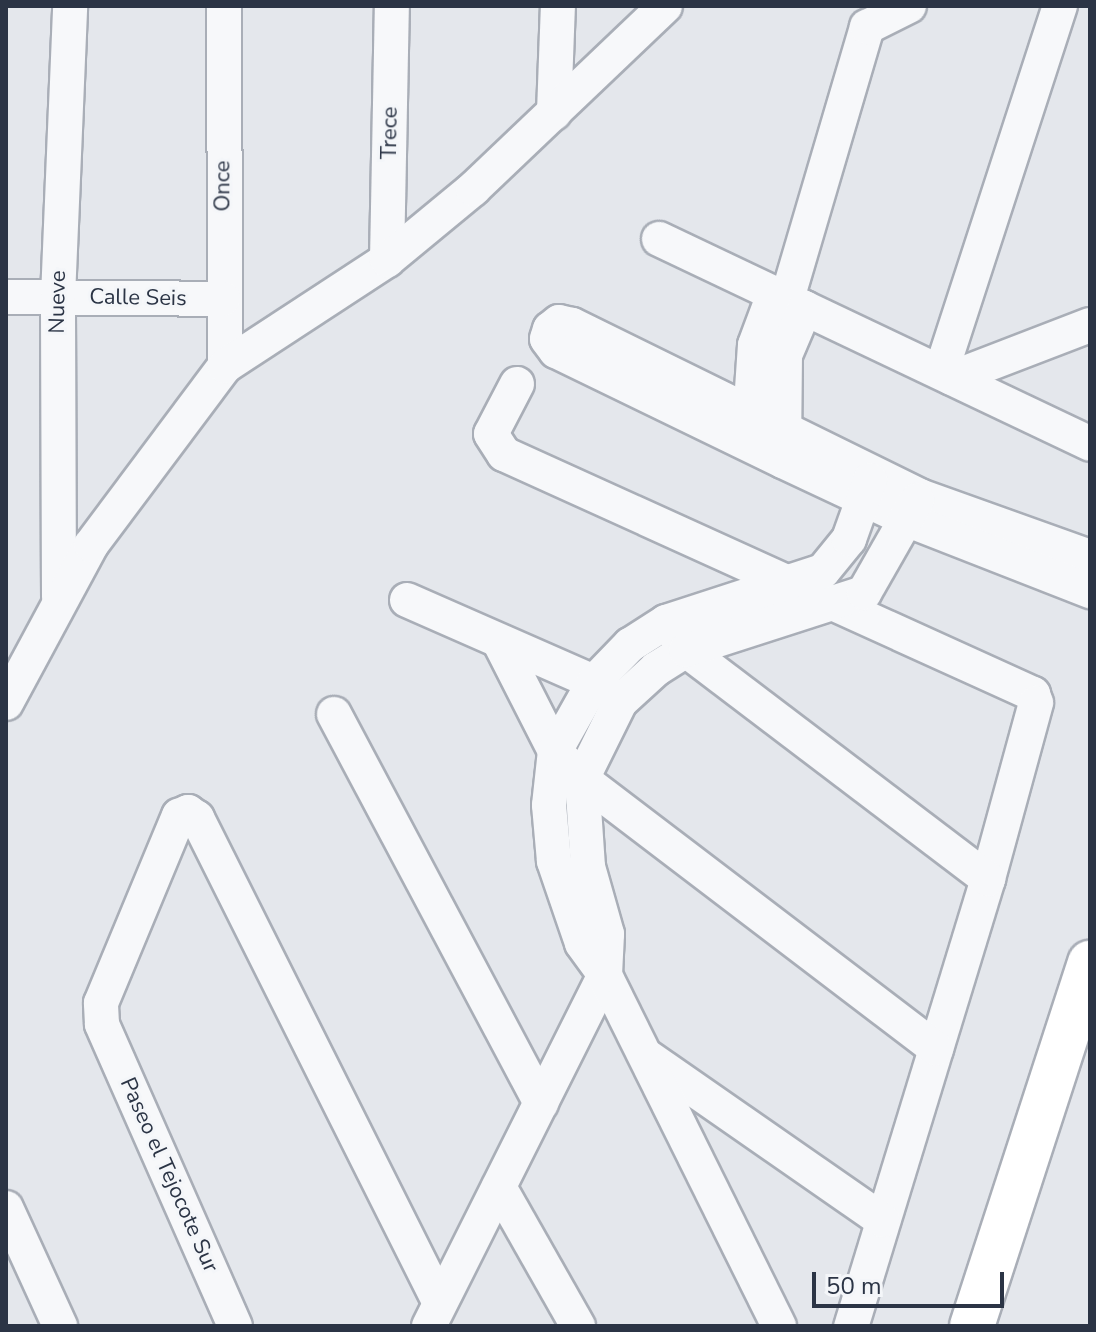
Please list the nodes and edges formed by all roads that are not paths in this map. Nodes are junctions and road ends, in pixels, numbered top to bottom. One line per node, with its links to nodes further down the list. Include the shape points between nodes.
1 (70, 6): 12 (street, Nueve)
2 (224, 6): 13 (street, Once)
3 (392, 6): 10 (street, Trece)
4 (558, 6): 8 (street)
5 (665, 6): 8 (street)
6 (909, 6): 14 (street, via 867,27)
7 (1060, 6): 17 (street)
8 (554, 113): 10 (street)
9 (659, 239): 14 (street)
10 (387, 260): 16 (street)
11 (6, 297): 12 (street, Calle Seis)
12 (58, 297): 13 (street, Calle Seis); 27 (street, Nueve)
13 (223, 299): 16 (street, Once)
14 (788, 300): 17 (street); 19 (street, via 755,345); 21 (street)
15 (1090, 325): 17 (street)
16 (225, 366): 27 (street, via 91,545)
17 (947, 375): 20 (street)
18 (517, 384): 25 (street, via 491,434 504,454)
19 (749, 429): 19 (street, via 572,325 559,322 550,329 547,339 556,351); 21 (street)
20 (1090, 444)
21 (784, 446): 22 (street)
22 (868, 487): 23 (street); 25 (street, via 849,539 823,571)
23 (913, 508): 24 (street); 26 (street); 29 (street, via 864,593)
24 (1090, 557)
25 (791, 583): 29 (street); 30 (street, via 706,605)
26 (1090, 591)
27 (59, 599): 35 (street)
28 (407, 600): 31 (street)
29 (837, 603): 32 (street); 39 (street, via 1033,694 1036,703)
30 (666, 622): 32 (street); 33 (street, via 630,645)
31 (500, 643): 33 (street); 37 (street)
32 (686, 650): 34 (street); 39 (street)
33 (594, 682): 34 (street); 37 (street)
34 (620, 702): 38 (street)
35 (6, 703)
36 (334, 714): 44 (street)
37 (555, 751): 38 (street); 41 (street, via 549,805 554,861 582,943)
38 (582, 779): 41 (street, via 588,867 607,934); 42 (street)
39 (988, 879): 42 (street)
40 (1090, 963): 54 (main road)
41 (605, 975): 43 (street); 44 (street)
42 (936, 1049): 47 (street)
43 (645, 1056): 47 (street); 52 (street)
44 (541, 1103): 45 (street)
45 (499, 1187): 48 (street); 51 (street)
46 (6, 1208): 49 (street)
47 (882, 1220): 53 (street)
48 (434, 1314): 50 (street, Paseo el Tejocote Sur, via 197,818 188,812 179,816 101,1003 102,1024)
49 (60, 1326)
50 (235, 1326)
51 (578, 1326)
52 (779, 1326)
53 (851, 1326)
54 (972, 1326)

